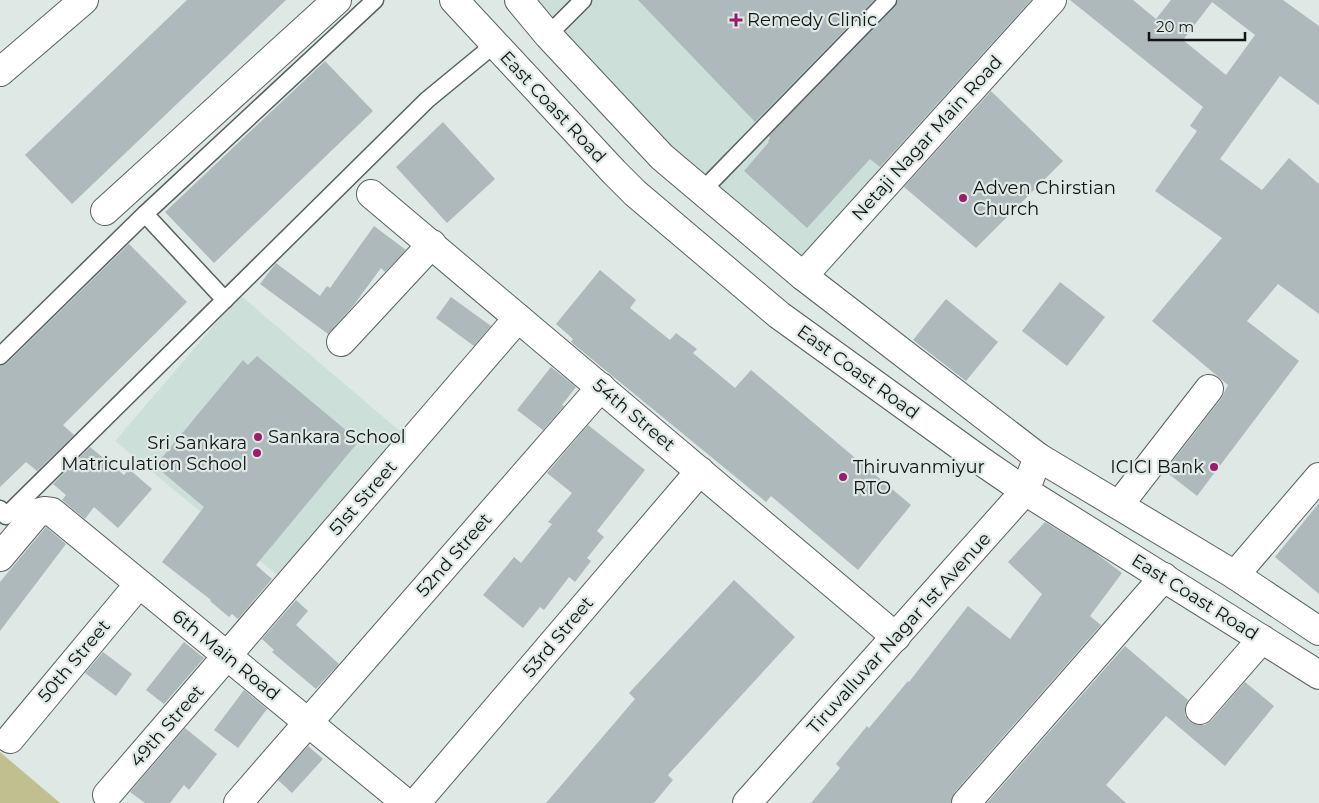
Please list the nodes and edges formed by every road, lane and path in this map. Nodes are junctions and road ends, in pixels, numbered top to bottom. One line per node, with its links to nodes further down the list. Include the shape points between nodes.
1 (84, 0): 11 (street)
2 (337, 0): 14 (street)
3 (375, 0): 15 (lane)
4 (454, 0): 10 (street, East Coast Road)
5 (583, 0): 9 (lane)
6 (888, 0): 12 (lane)
7 (1052, 0): 17 (street, Netaji Nagar Main Road)
8 (524, 2): 9 (street)
9 (548, 35): 12 (street, via 662,156)
10 (495, 44): 18 (lane, via 427,100); 27 (street, East Coast Road, via 635,193 779,315)
11 (0, 72)
12 (702, 192): 17 (street)
13 (371, 194): 16 (street, 54th Street)
14 (105, 211)
15 (144, 214): 18 (lane); 21 (lane)
16 (432, 244): 19 (street, 54th Street); 20 (street)
17 (803, 276): 24 (street)
18 (225, 300): 29 (lane, via 6,516)
19 (518, 318): 22 (street, 54th Street); 37 (street, 51st Street)
20 (341, 342)
21 (0, 356)
22 (601, 387): 25 (street, 54th Street); 40 (street, 52nd Street)
23 (1209, 389): 28 (street)
24 (1038, 457): 27 (street, Tiruvalluvar Nagar 1st Avenue); 28 (street)
25 (700, 471): 35 (street, 54th Street); 45 (street, 53rd Street)
26 (1319, 477): 31 (street)
27 (1025, 491): 32 (street, East Coast Road); 35 (street, Tiruvalluvar Nagar 1st Avenue)
28 (1119, 505): 31 (street)
29 (0, 509)
30 (0, 557): 33 (street, 6th Main Road, via 37,513 52,512)
31 (1235, 575): 34 (street)
32 (1164, 577): 36 (street, East Coast Road); 47 (street)
33 (139, 584): 37 (street, 6th Main Road); 41 (street, 50th Street)
34 (1319, 631)
35 (896, 637): 46 (street, Tiruvalluvar Nagar 1st Avenue)
36 (1262, 639): 38 (street, East Coast Road); 39 (street)
37 (227, 656): 40 (street, 6th Main Road); 42 (street, 49th Street)
38 (1319, 675)
39 (1200, 710)
40 (308, 722): 43 (street, 52nd Street); 44 (street, 6th Main Road)
41 (10, 739)
42 (107, 795)
43 (238, 803)
44 (406, 803)
45 (416, 803)
46 (747, 803)
47 (966, 803)

